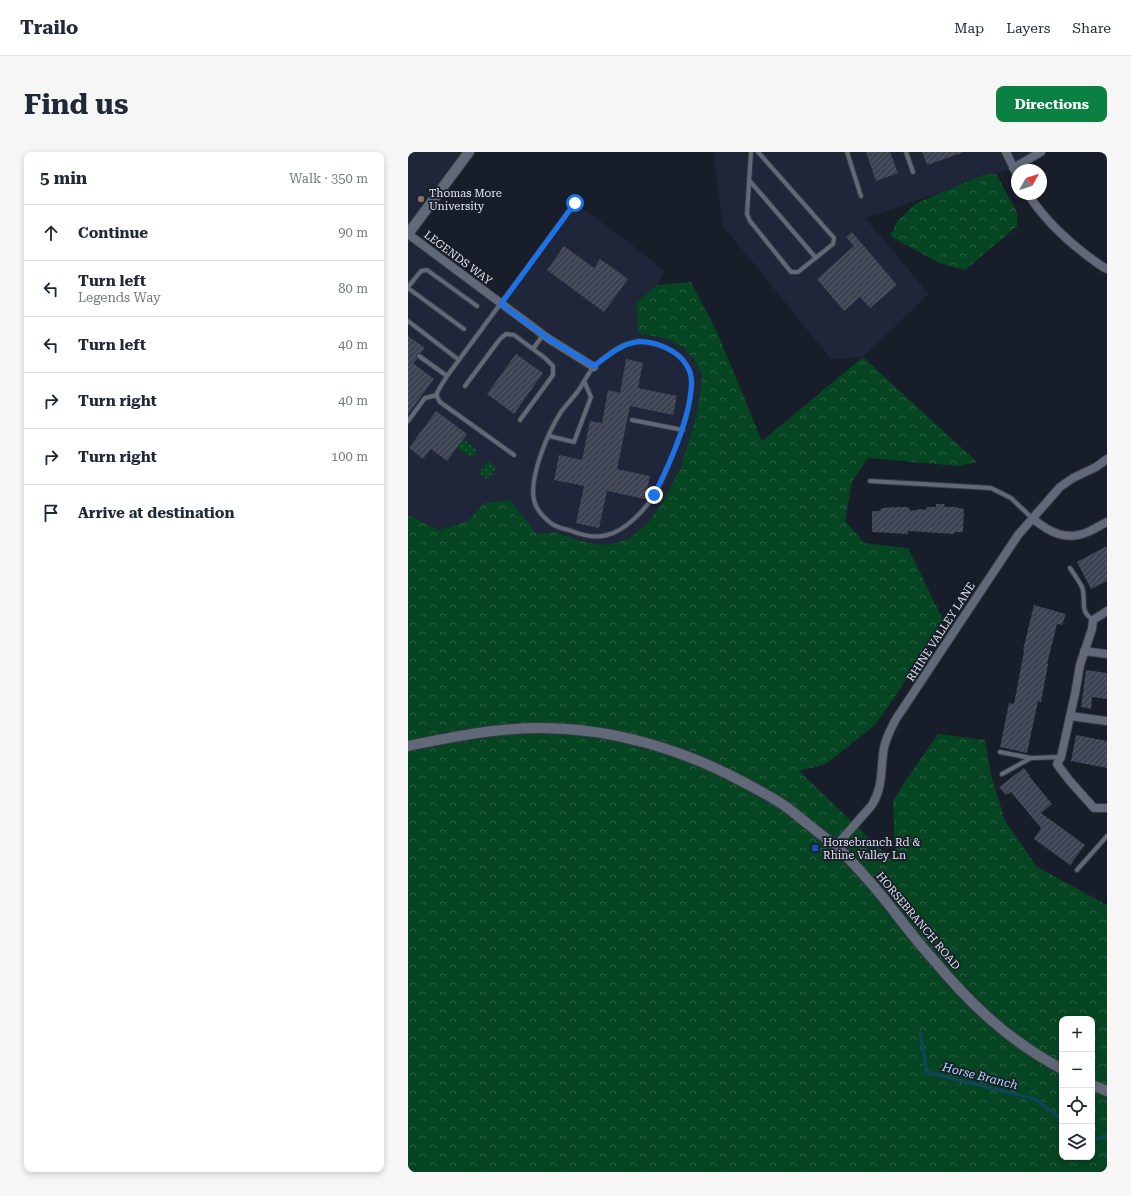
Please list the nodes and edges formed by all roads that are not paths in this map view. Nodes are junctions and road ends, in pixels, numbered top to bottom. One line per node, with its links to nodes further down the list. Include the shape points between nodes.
1 (469, 152): 15 (street)
2 (751, 152): 11 (lane)
3 (758, 152): 16 (lane, via 834,238 833,244)
4 (847, 152): 12 (lane)
5 (906, 152): 10 (lane)
6 (1006, 152): 8 (street)
7 (1041, 152): 9 (street)
8 (1012, 164)
9 (1025, 164)
10 (913, 172)
11 (749, 180): 16 (lane); 16 (lane, via 747,214 750,221 791,272 798,272)
12 (861, 196)
13 (1032, 200): 17 (street, via 1058,232)
14 (575, 203): 19 (lane)
15 (408, 234): 19 (street, LEGENDS WAY)
16 (816, 258)
17 (1107, 270)
18 (408, 288): 20 (lane, via 421,271 427,270); 22 (lane)
19 (501, 304): 23 (street, LEGENDS WAY); 26 (lane)
20 (477, 306)
21 (408, 321): 26 (lane)
22 (464, 329)
23 (543, 335): 24 (lane); 27 (street, LEGENDS WAY)
24 (532, 349): 30 (lane, via 514,335 506,334); 32 (lane, via 553,366 553,374)
25 (419, 356): 28 (lane)
26 (459, 360): 28 (lane)
27 (594, 366): 29 (lane); 35 (lane, via 622,346 639,341 668,348 678,354 686,363 692,384)
28 (447, 376): 31 (lane)
29 (584, 381): 36 (lane, via 561,412); 36 (lane, via 591,397 574,442)
30 (465, 386)
31 (436, 395): 34 (lane, via 425,398); 37 (lane, via 440,402)
32 (520, 420)
33 (632, 420): 35 (lane)
34 (408, 421)
35 (683, 430): 36 (lane, via 654,495 641,512 617,531 596,537 552,524 536,505 533,486)
36 (549, 436)
37 (514, 455)
38 (1107, 459): 40 (street, RHINE VALLEY LANE, via 1060,487)
39 (870, 481): 40 (lane, via 991,488 1011,498)
40 (1032, 518): 41 (street, via 1050,531 1072,536 1089,532); 56 (street, RHINE VALLEY LANE, via 1018,535 896,719 884,749 881,780 876,798)
41 (1107, 522)
42 (1070, 568): 44 (lane, via 1082,587 1087,616)
43 (1107, 611): 44 (street)
44 (1093, 620): 45 (street)
45 (1084, 651): 46 (street); 47 (street)
46 (1107, 654)
47 (1070, 716): 48 (street); 51 (street)
48 (1107, 721)
49 (408, 746): 56 (street, HORSEBRANCH ROAD, via 462,734 540,728 574,729 633,740 692,758 759,790 788,808)
50 (1000, 752): 52 (lane)
51 (1060, 757): 52 (lane); 54 (street, via 1057,764 1068,780 1094,808)
52 (1031, 758): 53 (lane)
53 (1002, 774)
54 (1107, 810)
55 (1107, 836): 57 (lane)
56 (836, 846): 58 (street, HORSEBRANCH ROAD, via 871,883 931,958 973,1004 1008,1034)
57 (1077, 870)
58 (1059, 1067)
59 (1095, 1086): 60 (street)
60 (1107, 1091)

